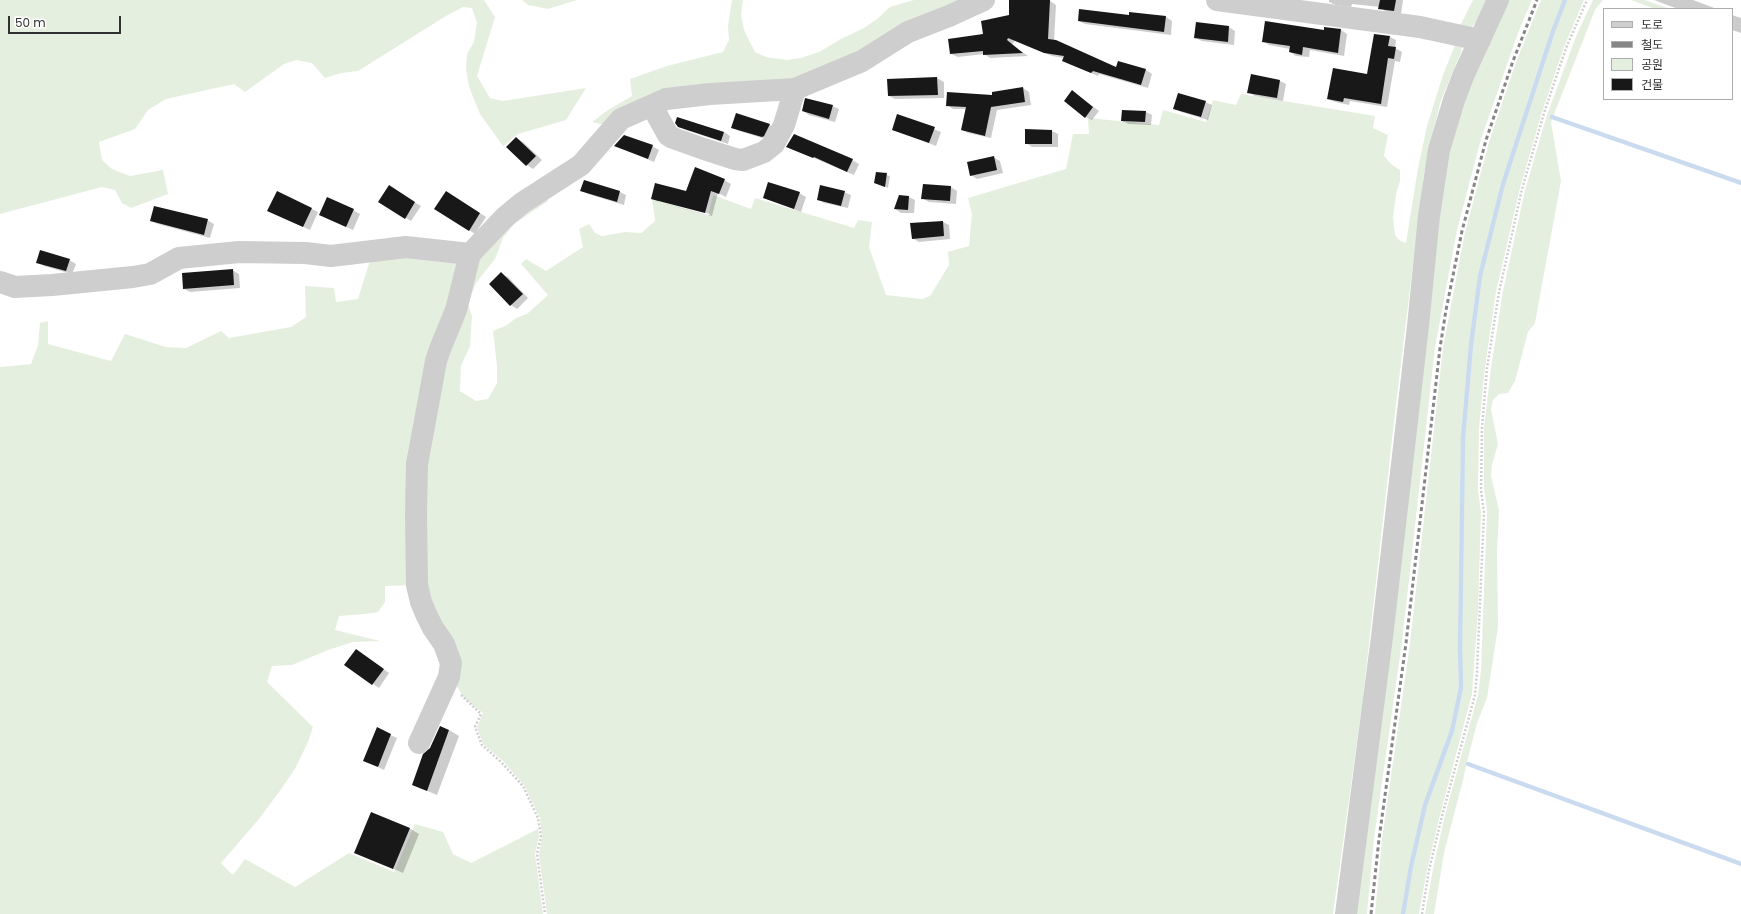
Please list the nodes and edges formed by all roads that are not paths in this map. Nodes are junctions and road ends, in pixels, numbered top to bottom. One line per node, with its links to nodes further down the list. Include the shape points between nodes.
1 (984, 0): 5 (street, via 908,32 862,61)
2 (1217, 0): 4 (street, via 1420,27)
3 (1498, 0): 4 (street)
4 (1480, 40): 10 (street, via 1464,74 1447,123 1439,150 1430,208 1382,637)
5 (795, 89): 6 (street, via 666,99); 6 (street, via 784,125 774,144 764,152 743,160 672,138)
6 (652, 106): 7 (street, via 621,119 581,165 522,203)
7 (470, 254): 8 (street, via 406,247 332,256 239,252 179,258 150,274 133,277 15,287); 9 (street, via 456,310 438,355 417,464 418,585 426,614 452,663 449,677)
8 (0, 282)
9 (419, 743)
10 (1346, 914)

